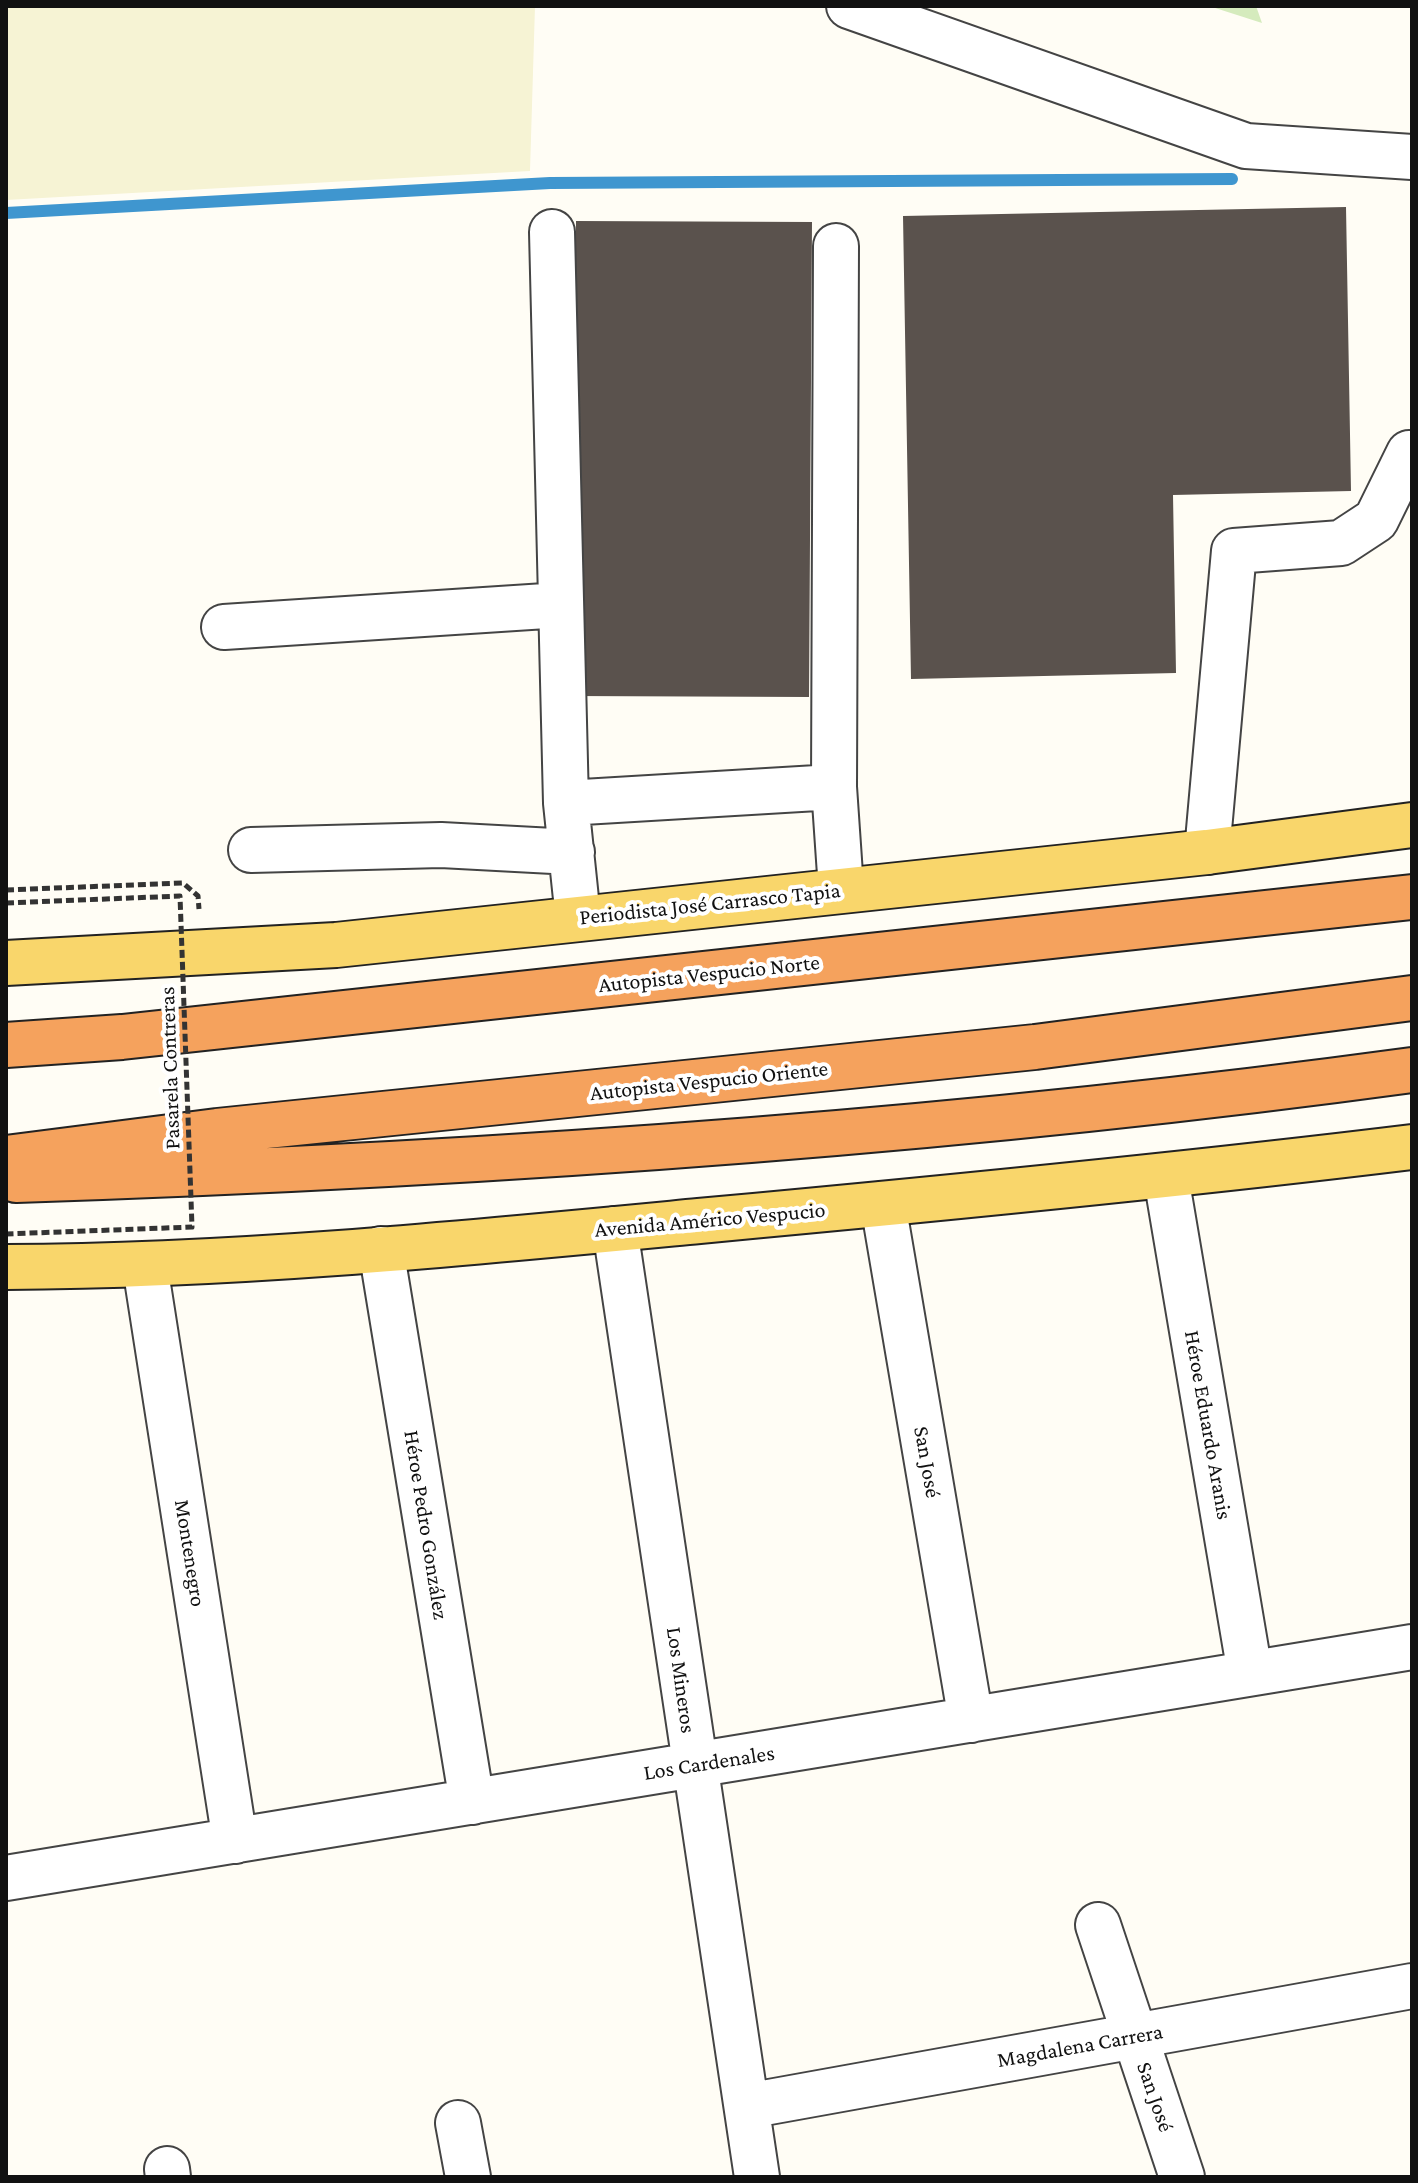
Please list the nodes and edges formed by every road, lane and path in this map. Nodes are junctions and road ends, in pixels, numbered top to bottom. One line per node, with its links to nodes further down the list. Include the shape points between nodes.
1 (849, 6): 2 (street, via 1246,146)
2 (1412, 157)
3 (552, 232): 6 (street)
4 (836, 246): 8 (street)
5 (1409, 453): 13 (street, via 1376,520 1341,543 1234,551)
6 (561, 605): 7 (street); 9 (street)
7 (224, 627)
8 (834, 787): 9 (street); 15 (street)
9 (566, 803): 12 (street)
10 (1412, 825): 13 (main road, Periodista José Carrasco Tapia)
11 (251, 850): 12 (street, via 441,845)
12 (572, 852): 19 (street)
13 (1207, 852): 15 (main road, Periodista José Carrasco Tapia)
14 (183, 883): 16 (path)
15 (841, 889): 19 (main road, Periodista José Carrasco Tapia)
16 (6, 890)
17 (1412, 897): 22 (highway, Autopista Vespucio Norte)
18 (6, 903): 30 (path, Pasarela Contreras, bridge, via 180,896 192,1227)
19 (578, 918): 20 (main road, Periodista José Carrasco Tapia, via 336,945)
20 (6, 963)
21 (1412, 998): 25 (highway, Autopista Vespucio Oriente, via 1035,1047 187,1134)
22 (6, 1045)
23 (1412, 1070): 27 (highway, via 1034,1115 771,1139 345,1167)
24 (1412, 1147): 26 (main road, Avenida Américo Vespucio)
25 (6, 1158)
26 (1166, 1177): 28 (main road, Avenida Américo Vespucio); 35 (street, Héroe Eduardo Aranis)
27 (6, 1180)
28 (883, 1204): 29 (main road, Avenida Américo Vespucio); 36 (street, San José)
29 (615, 1229): 31 (main road, Avenida Américo Vespucio); 37 (street, Los Mineros)
30 (6, 1234)
31 (381, 1249): 32 (main road, Avenida Américo Vespucio); 38 (street, Héroe Pedro González)
32 (145, 1266): 33 (main road, Avenida Américo Vespucio); 39 (street, Montenegro)
33 (6, 1267)
34 (1412, 1647): 35 (street, Los Cardenales)
35 (1250, 1673): 36 (street, Los Cardenales)
36 (971, 1720): 37 (street, Los Cardenales)
37 (694, 1766): 38 (street, Los Cardenales); 44 (street, Los Mineros)
38 (472, 1802): 39 (street, Los Cardenales)
39 (235, 1841): 40 (street, Los Cardenales)
40 (6, 1878)
41 (1098, 1925): 43 (street, San José)
42 (1412, 1986): 43 (street, Magdalena Carrera)
43 (1135, 2036): 44 (street, Magdalena Carrera); 48 (street, San José)
44 (747, 2106): 47 (street, Los Mineros)
45 (458, 2123): 46 (street)
46 (468, 2177)
47 (757, 2177)
48 (1182, 2177)

